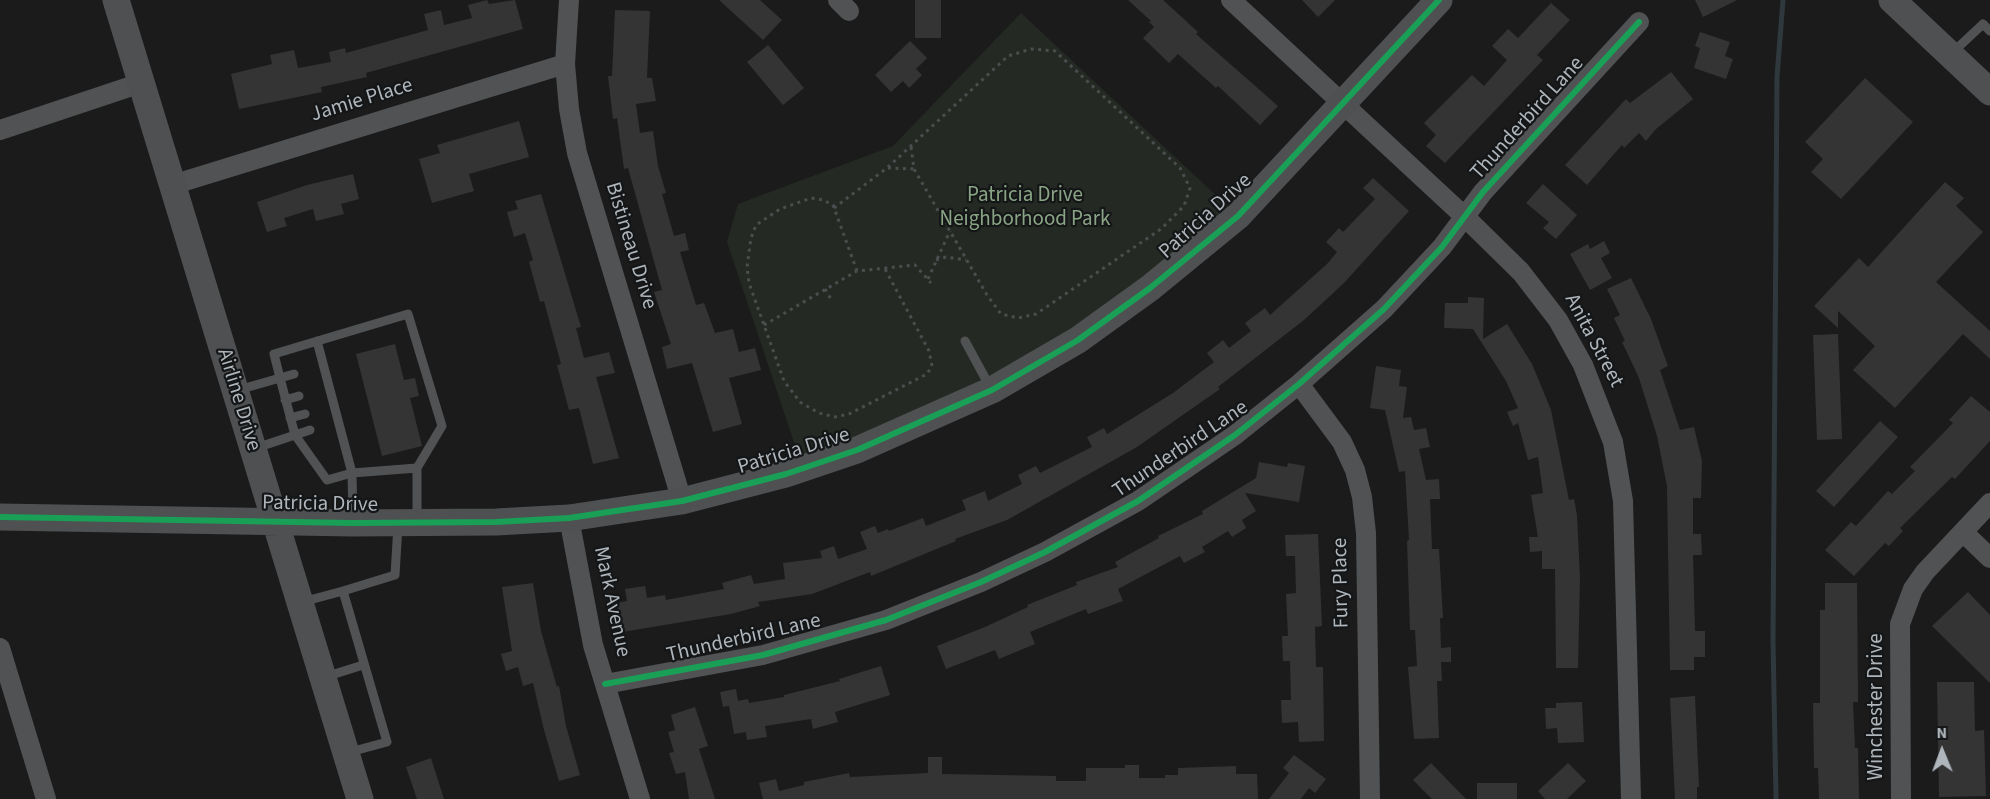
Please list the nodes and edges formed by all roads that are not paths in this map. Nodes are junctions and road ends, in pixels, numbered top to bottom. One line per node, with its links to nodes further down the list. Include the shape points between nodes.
1 (116, 0): 10 (street, Airline Drive)
2 (569, 0): 9 (street, Bistineau Drive)
3 (1439, 0): 12 (street, Patricia Drive)
4 (1892, 0): 8 (street)
5 (1234, 1): 12 (street, Anita Street)
6 (1639, 22): 15 (street, Thunderbird Lane, via 1483,192)
7 (1988, 24): 8 (lane)
8 (1950, 55): 11 (street)
9 (565, 64): 14 (street, Jamie Place); 40 (street, Bistineau Drive, via 577,153)
10 (141, 83): 13 (street); 14 (street, Airline Drive)
11 (1990, 92)
12 (1343, 104): 15 (street, Anita Street); 25 (street, Patricia Drive, via 1238,216 1186,260 1078,340)
13 (0, 130)
14 (172, 185): 26 (street, Airline Drive)
15 (1465, 217): 22 (street, Thunderbird Lane, via 1384,309); 60 (street, Anita Street, via 1527,279 1558,320 1591,382 1613,442 1625,526)
16 (318, 341): 18 (lane); 21 (lane, via 274,354); 38 (lane, via 408,314 442,426)
17 (965, 341): 25 (lane)
18 (324, 364): 19 (lane); 23 (lane)
19 (312, 368)
20 (294, 374): 21 (lane)
21 (280, 378): 26 (lane); 28 (lane)
22 (1299, 384): 54 (street, Thunderbird Lane, via 1235,435 1138,501 971,586 886,620 797,646); 59 (street, Fury Place, via 1342,442 1362,497 1366,533)
23 (330, 387): 24 (lane); 29 (lane)
24 (319, 390)
25 (992, 390): 40 (street, Patricia Drive, via 846,454)
26 (236, 391): 37 (street, Airline Drive)
27 (299, 396): 28 (lane)
28 (285, 400): 32 (lane)
29 (335, 405): 30 (lane); 33 (lane)
30 (324, 408)
31 (305, 414): 32 (lane)
32 (290, 418): 36 (lane)
33 (340, 422): 34 (lane); 39 (lane)
34 (330, 425)
35 (310, 430): 36 (lane)
36 (295, 435): 37 (lane); 39 (lane, via 327,480)
37 (253, 449): 44 (street, Airline Drive)
38 (417, 468): 39 (lane); 45 (lane)
39 (352, 473): 46 (lane)
40 (682, 501): 43 (street, Patricia Drive)
41 (1990, 503): 47 (street, Winchester Drive)
42 (0, 517): 44 (street, Patricia Drive)
43 (569, 518): 45 (street, Patricia Drive); 54 (street, Mark Avenue)
44 (276, 522): 46 (street, Patricia Drive); 50 (street, Airline Drive)
45 (408, 522): 46 (street, Patricia Drive); 49 (lane, via 395,575)
46 (353, 523)
47 (1963, 532): 48 (street); 61 (street, Winchester Drive, via 1913,589 1900,624)
48 (1990, 558)
49 (343, 591): 50 (lane); 52 (lane)
50 (300, 603): 53 (street, Airline Drive)
51 (0, 648): 56 (street)
52 (363, 665): 53 (lane); 55 (lane, via 387,742)
53 (323, 677): 55 (street, Airline Drive)
54 (604, 684): 58 (street, Mark Avenue)
55 (346, 753): 57 (street, Airline Drive)
56 (46, 799)
57 (360, 799)
58 (640, 799)
59 (1370, 799)
60 (1631, 799)
61 (1901, 799)

